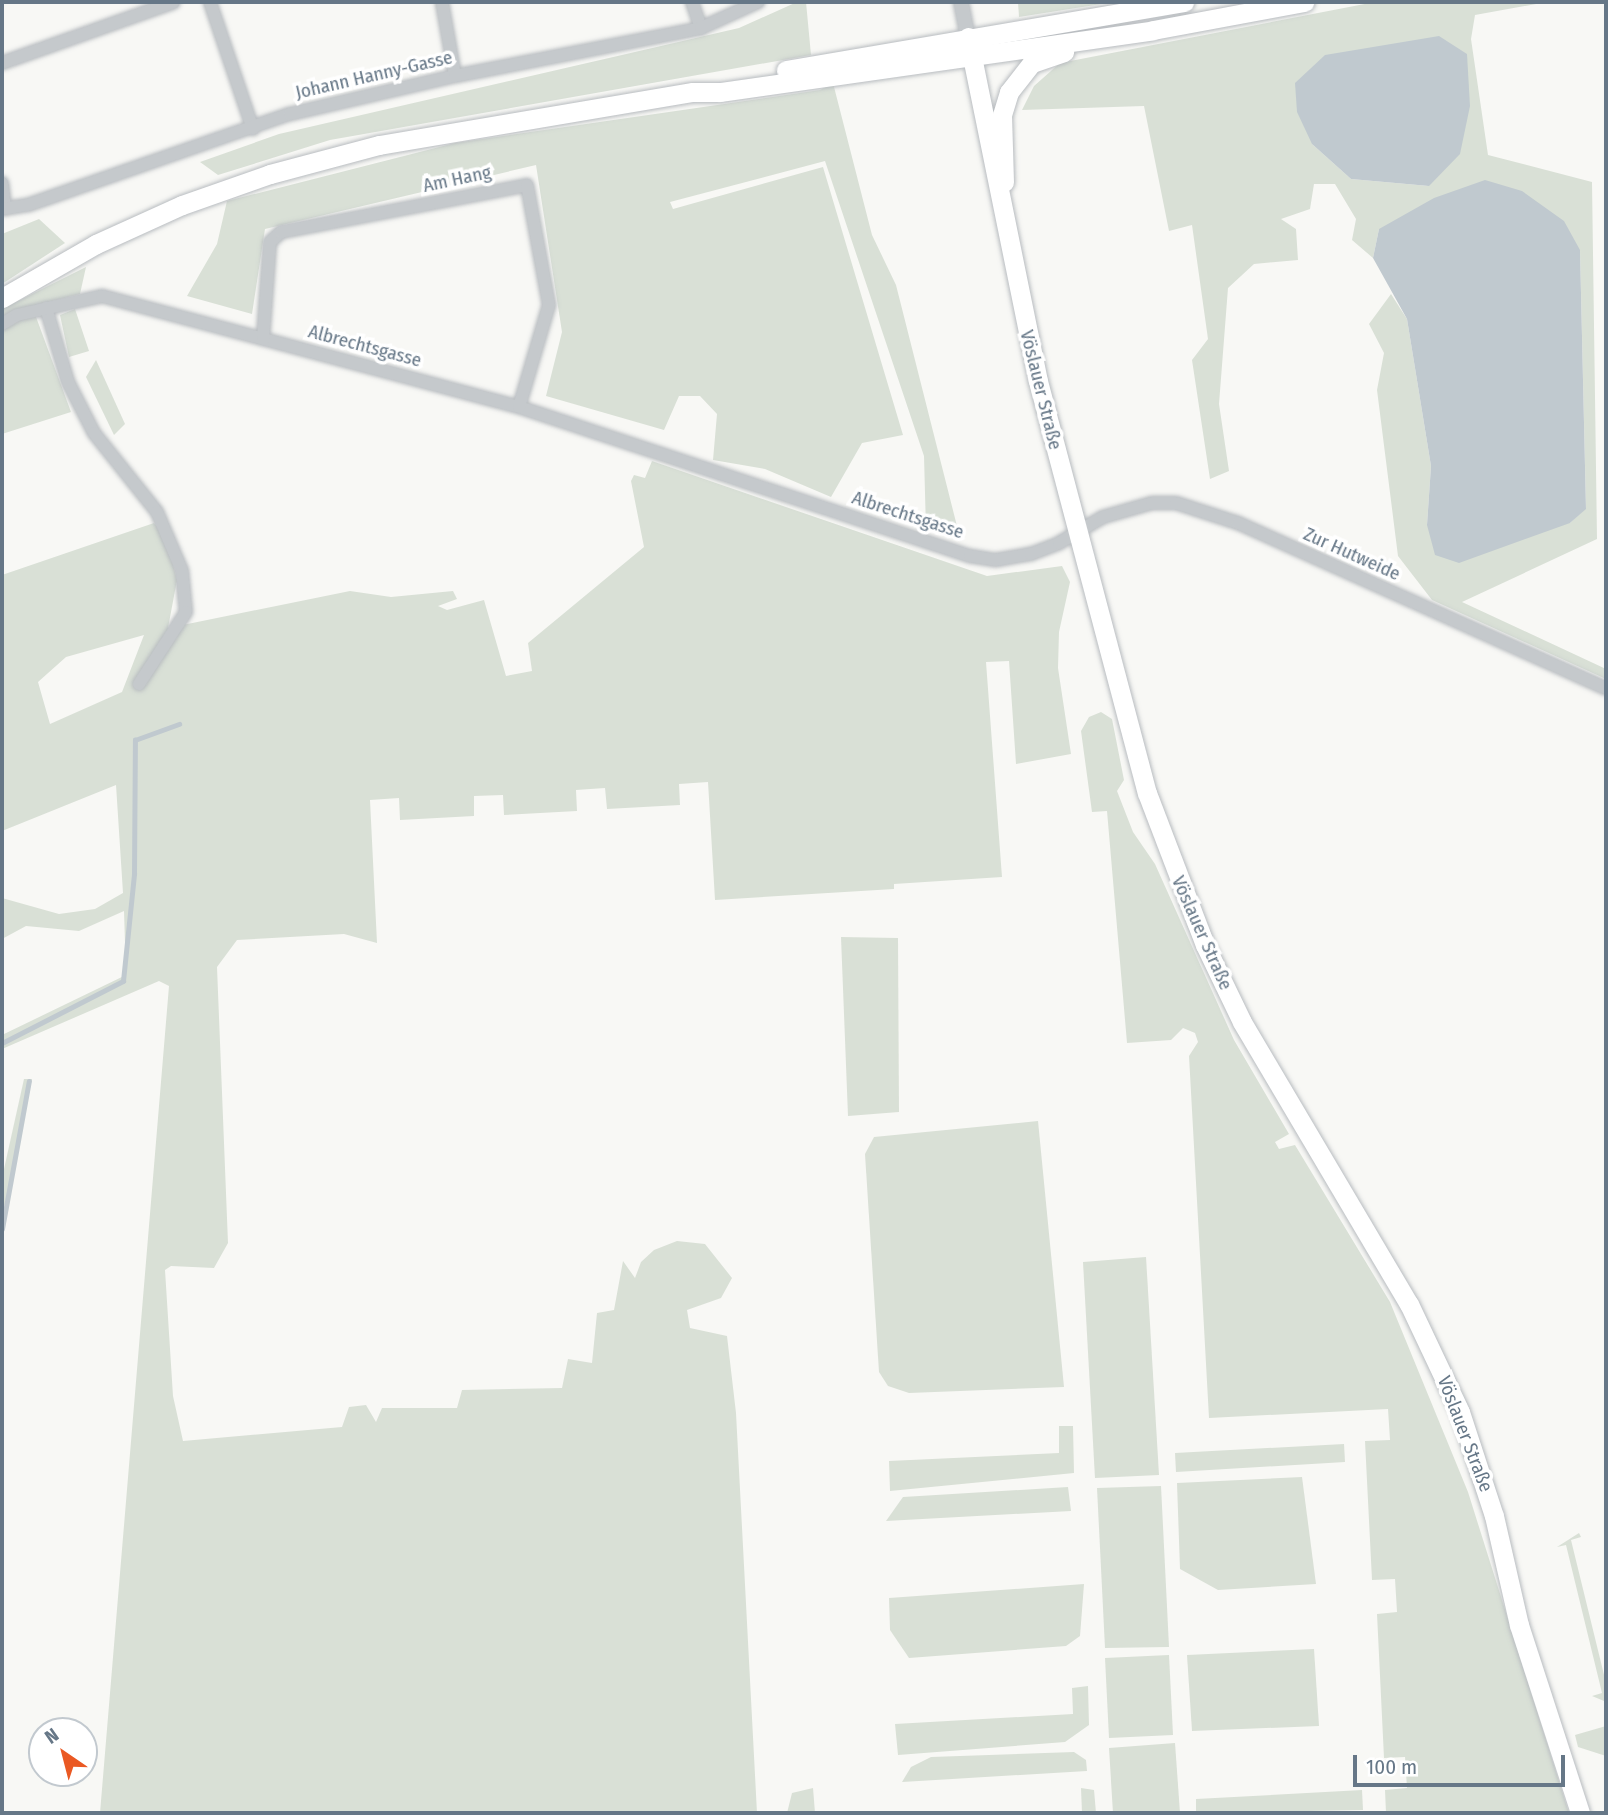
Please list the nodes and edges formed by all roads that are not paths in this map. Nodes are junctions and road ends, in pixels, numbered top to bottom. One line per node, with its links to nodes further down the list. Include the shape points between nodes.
1 (174, 2): 12 (street)
2 (211, 2): 14 (street)
3 (442, 2): 13 (street)
4 (692, 2): 9 (street)
5 (758, 2): 9 (street, Johann Hanny-Gasse)
6 (961, 2): 11 (street, Vöslauer Straße)
7 (1184, 2): 11 (main road)
8 (1304, 2): 10 (main road)
9 (701, 28): 13 (street, Johann Hanny-Gasse)
10 (1153, 30): 11 (main road); 16 (main road, via 1052,54 1032,63 1018,78 1002,115 1006,169)
11 (970, 47): 16 (main road, Vöslauer Straße); 18 (main road, via 720,92 693,92 466,128 270,174 138,223)
12 (2, 63)
13 (455, 76): 14 (street, Johann Hanny-Gasse, via 290,114)
14 (253, 129): 17 (street, Johann Hanny-Gasse)
15 (2, 183): 17 (street)
16 (1000, 200): 23 (main road, Vöslauer Straße, via 1038,381)
17 (3, 209)
18 (2, 298)
19 (46, 308): 20 (street, Albrechtsgasse); 21 (street, Albrechtsgasse, via 102,296); 24 (street, via 68,382 94,433 157,512 182,570 186,612)
20 (2, 324)
21 (263, 339): 22 (street, Albrechtsgasse); 22 (street, Am Hang, via 270,242 281,232 527,184 549,305)
22 (519, 407): 23 (street, Albrechtsgasse, via 970,556 996,560 1031,554)
23 (1077, 532): 25 (street, Zur Hutweide, via 1103,517 1152,503 1175,503 1238,523); 26 (main road, Vöslauer Straße, via 1129,736 1205,945 1306,1134 1409,1304 1469,1434 1519,1625)
24 (139, 684)
25 (1606, 688)
26 (1580, 1813)

